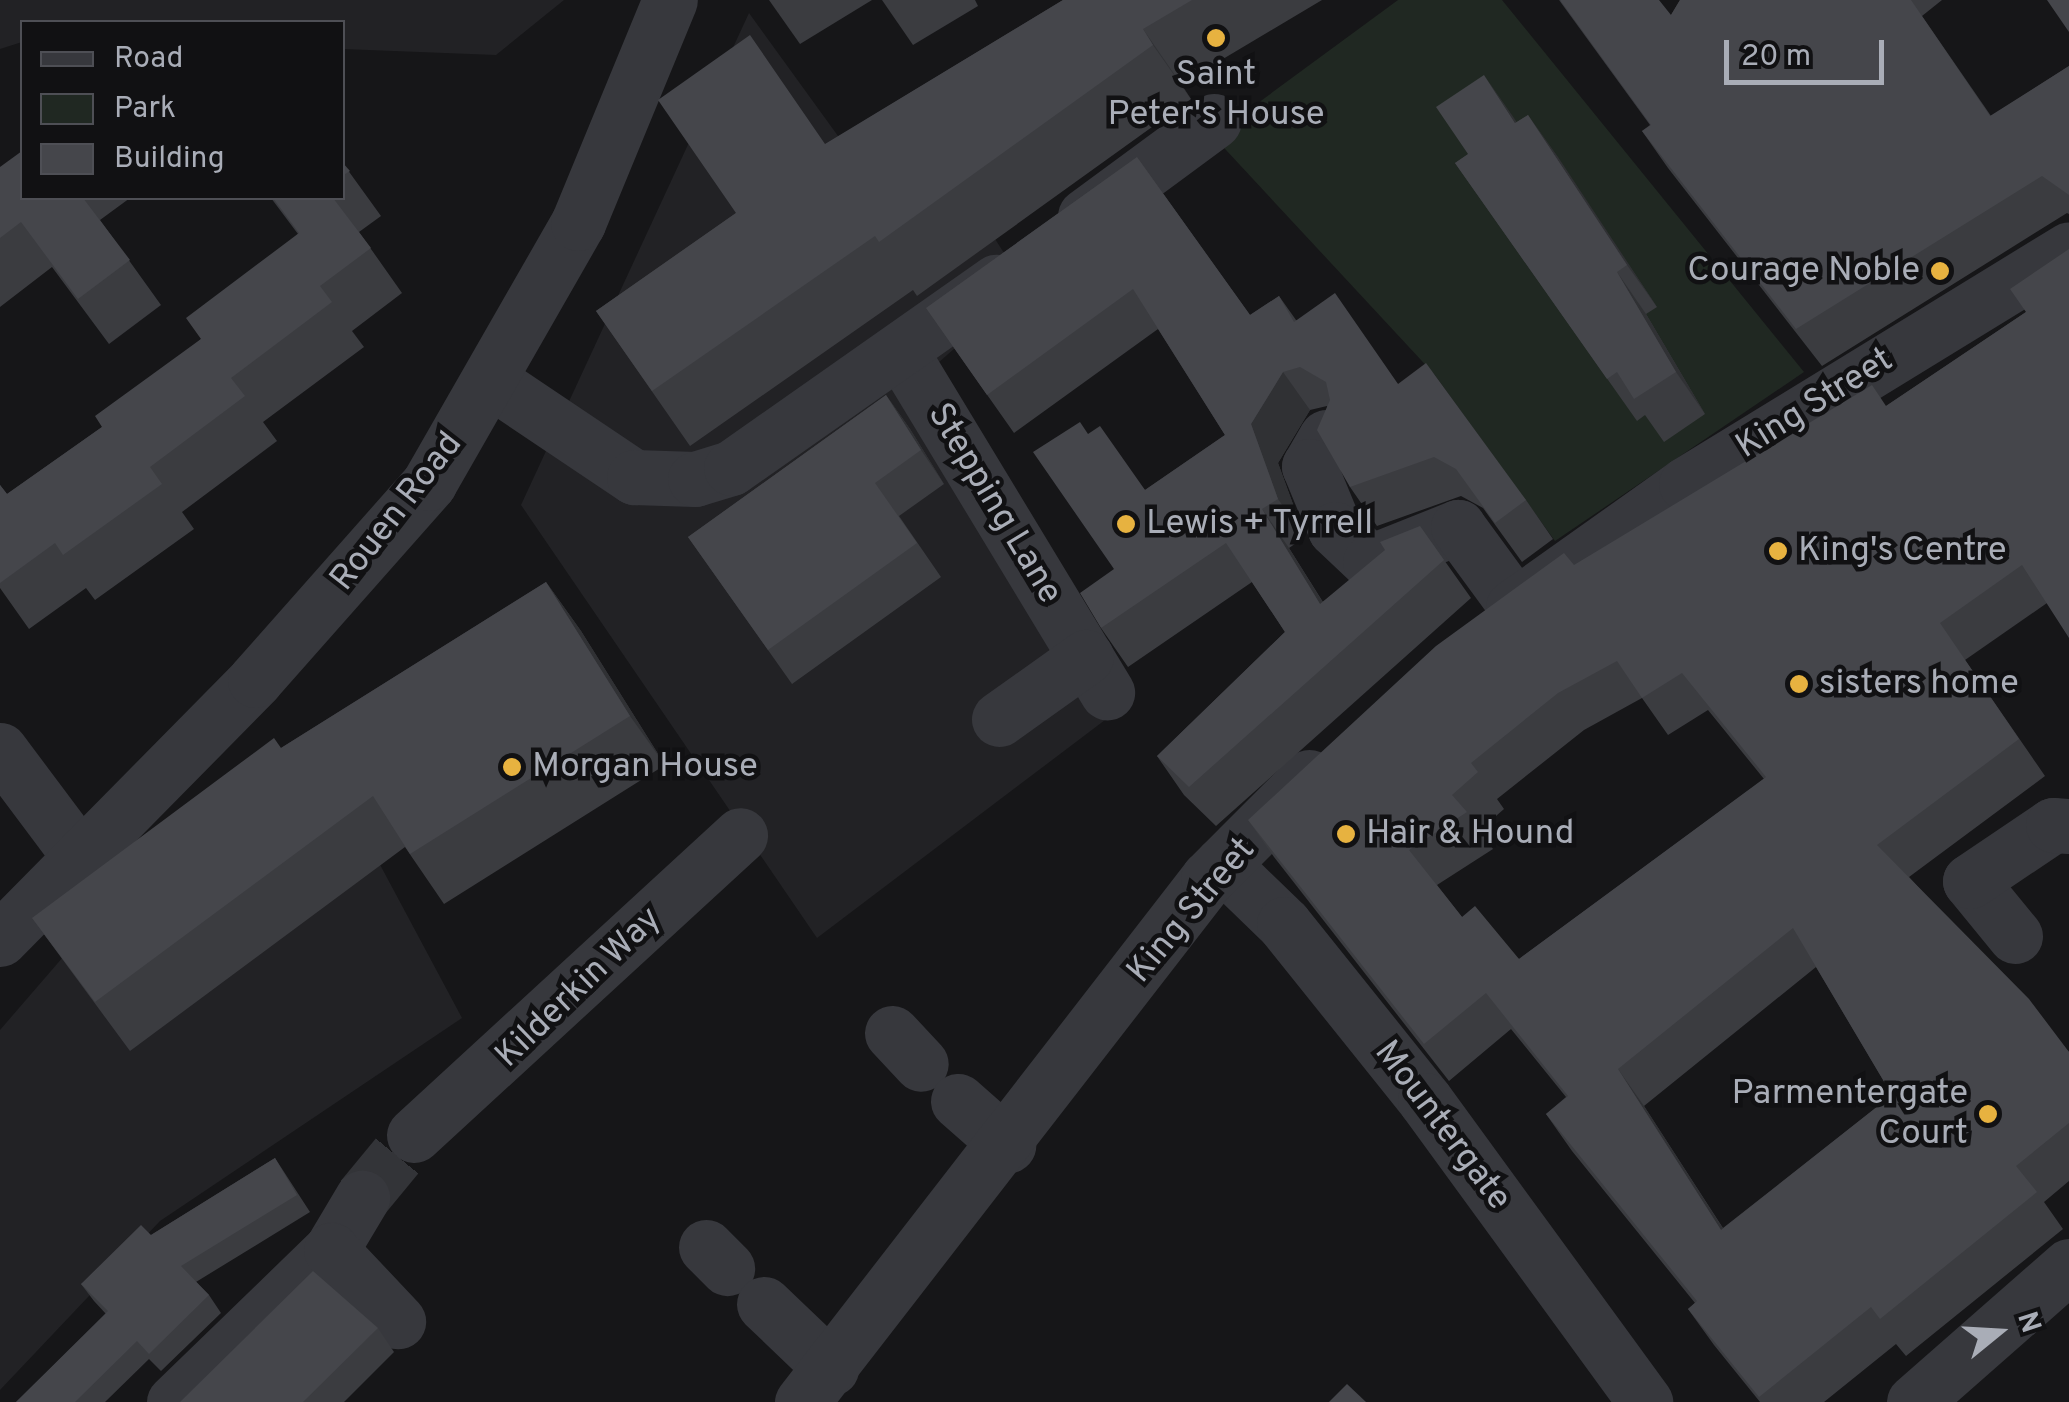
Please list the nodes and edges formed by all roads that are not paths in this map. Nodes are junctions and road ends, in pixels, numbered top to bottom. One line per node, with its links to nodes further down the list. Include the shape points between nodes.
1 (670, 0): 5 (street, Rouen Road, via 586,206)
2 (1214, 122): 4 (street)
3 (2069, 248): 7 (street, King Street, via 1686,484)
4 (901, 352): 5 (street, via 732,468 694,479 634,477); 9 (street, Stepping Lane, via 1096,674)
5 (494, 383): 14 (street, Rouen Road, via 428,484 348,579)
6 (1326, 438): 7 (street, via 1309,466 1335,529 1370,562 1458,526)
7 (1515, 605): 8 (street, King Street)
8 (1471, 637)
9 (999, 719)
10 (1345, 744): 15 (street, King Street)
11 (0, 750): 14 (street)
12 (2069, 826): 16 (street, via 2053,825 1961,869)
13 (740, 835): 20 (street, Kilderkin Way)
14 (80, 857): 17 (street, Rouen Road)
15 (1222, 864): 19 (street, King Street); 28 (street, Mountergate, via 1284,924 1425,1100)
16 (2015, 936)
17 (0, 939)
18 (924, 1066): 19 (street)
19 (1018, 1133): 26 (street, King Street)
20 (414, 1135)
21 (362, 1198): 22 (street)
22 (331, 1250): 25 (street); 27 (street)
23 (2069, 1266): 29 (street)
24 (732, 1273): 26 (street)
25 (398, 1321)
26 (817, 1385)
27 (174, 1402)
28 (1645, 1402)
29 (1914, 1402)

